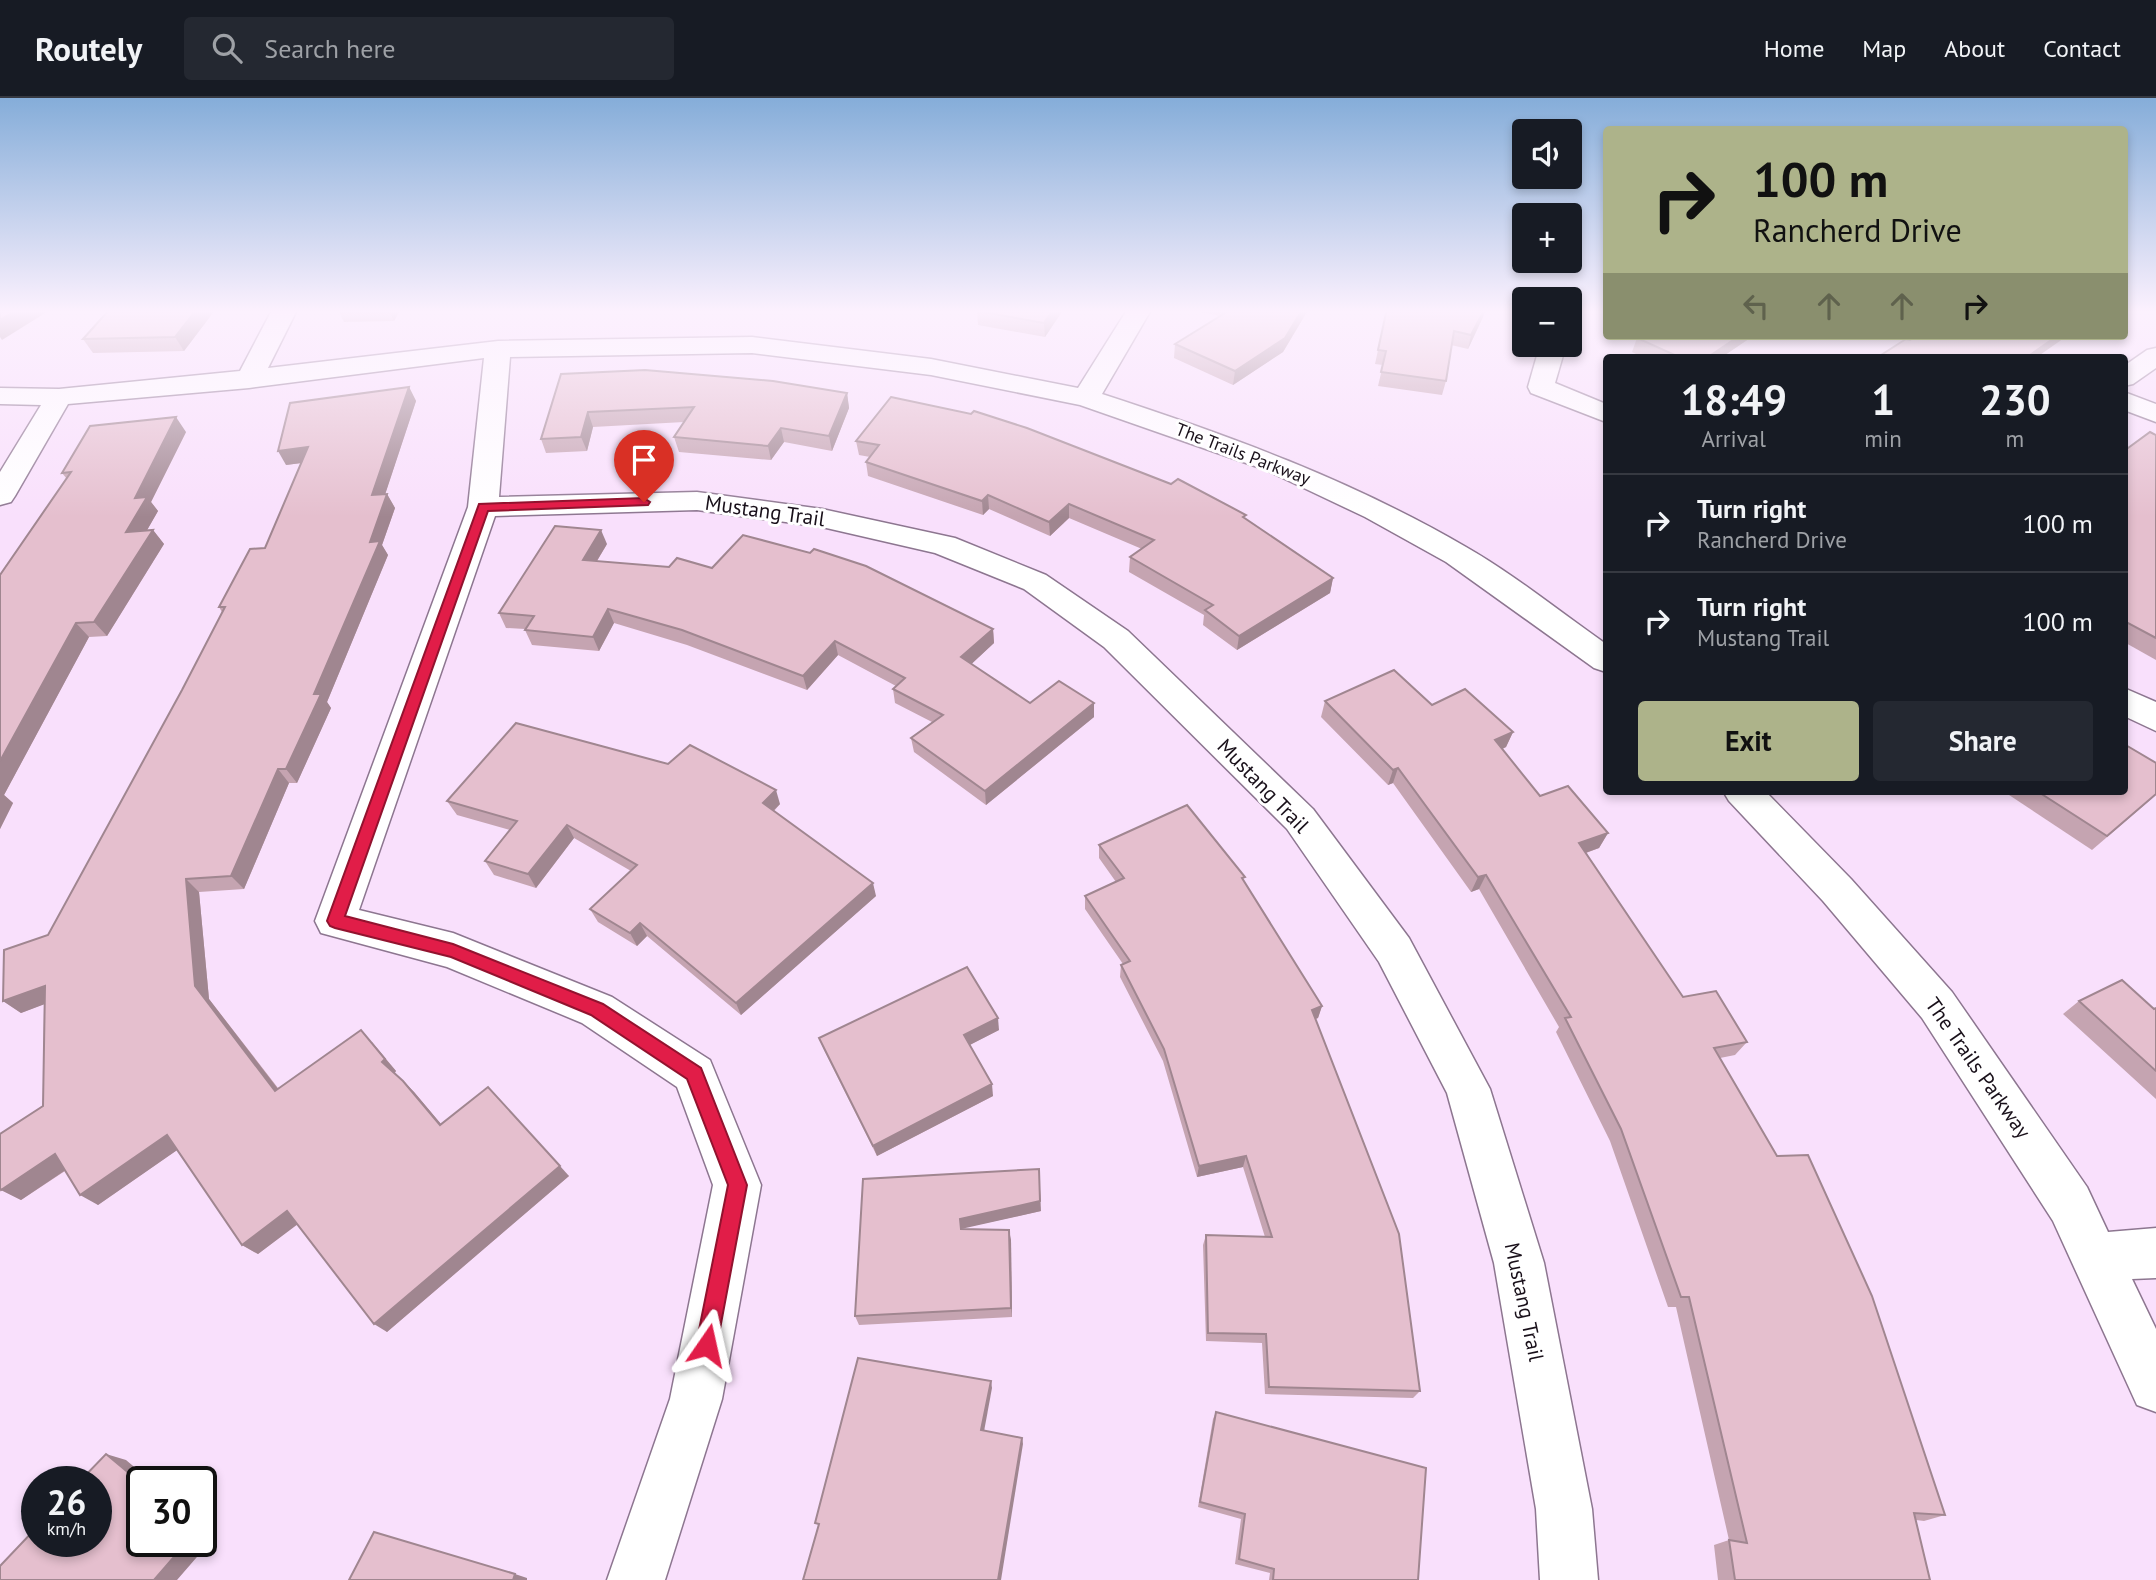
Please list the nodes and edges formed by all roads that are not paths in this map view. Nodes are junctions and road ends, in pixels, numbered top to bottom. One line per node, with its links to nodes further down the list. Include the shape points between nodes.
1 (256, 379): 6 (street, The Trails Parkway)
2 (495, 379): 14 (street)
3 (992, 379): 9 (street, The Trails Parkway)
4 (1097, 379): 9 (street)
5 (1543, 379): 11 (street, via 1541,387)
6 (249, 380): 8 (street, The Trails Parkway)
7 (0, 396): 8 (street, The Trails Parkway)
8 (59, 397): 13 (street)
9 (1086, 398): 15 (street, The Trails Parkway, via 1276,464 1376,510 1457,555)
10 (2128, 402): 12 (street)
11 (1603, 413)
12 (2156, 414)
13 (0, 496)
14 (483, 507): 22 (street, via 335,921 453,951 597,1010 694,1074 737,1185 696,1399); 23 (street, Mustang Trail, via 697,501 822,518 944,545 1035,582 1116,639 1290,809 1394,950 1468,1088 1519,1263 1564,1509)
15 (1603, 658)
16 (2128, 701): 17 (street)
17 (2156, 718)
18 (1746, 795): 20 (street, The Trails Parkway, via 1937,1005 2070,1204)
19 (2156, 1253): 20 (street)
20 (2095, 1257): 21 (street, The Trails Parkway)
21 (2156, 1386)
22 (636, 1580)
23 (1569, 1580)

